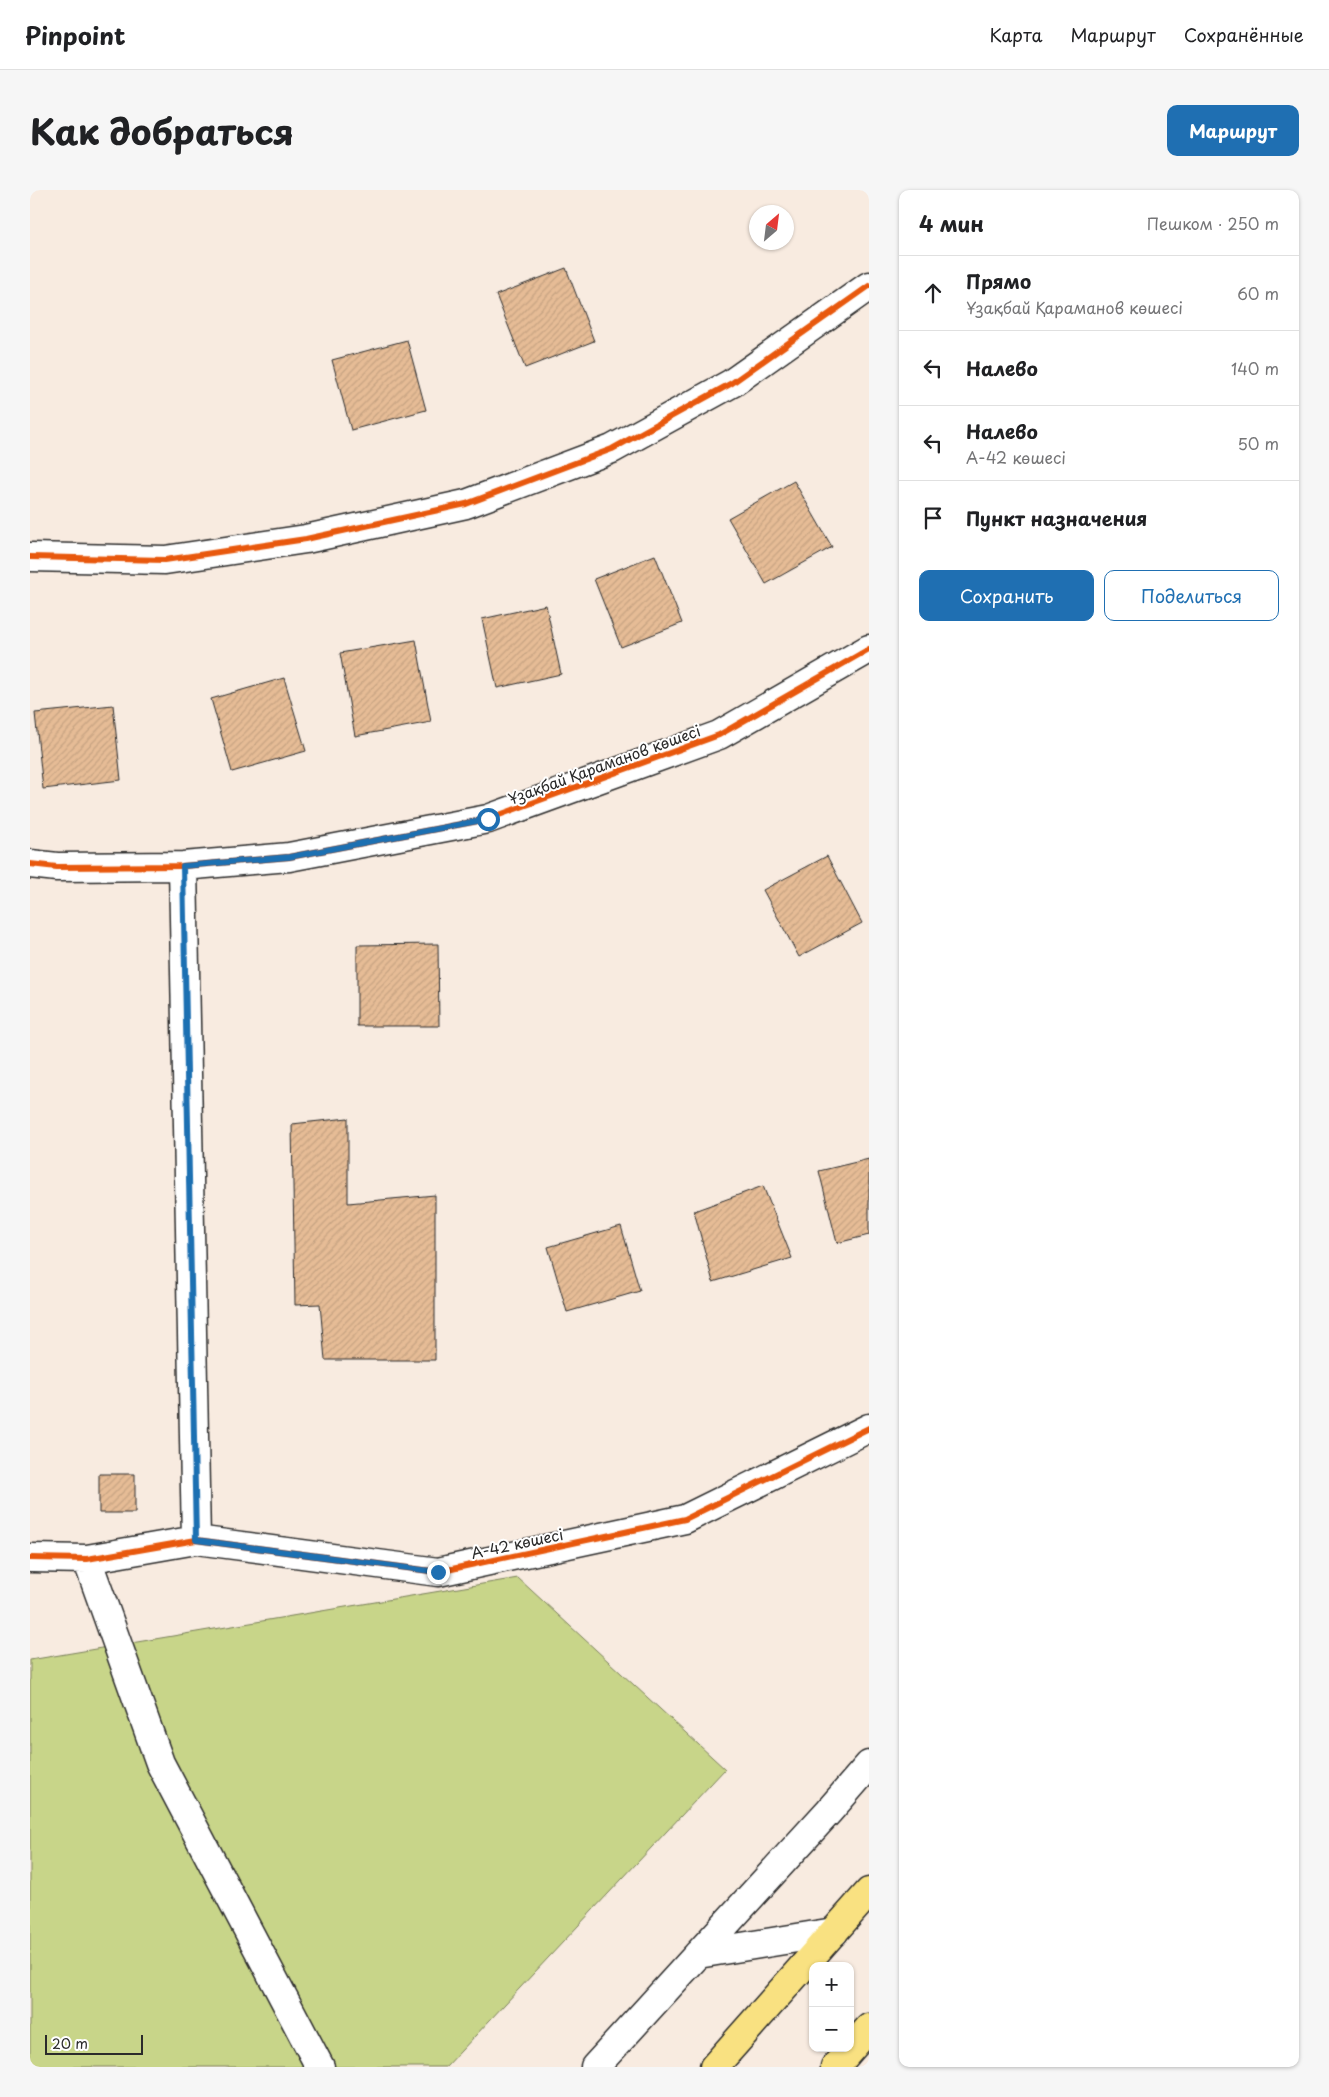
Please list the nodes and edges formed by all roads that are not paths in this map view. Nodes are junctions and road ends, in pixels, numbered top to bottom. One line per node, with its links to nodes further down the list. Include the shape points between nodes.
1 (869, 286): 2 (street, via 732,383 621,444 466,504 306,539 164,560)
2 (30, 557)
3 (869, 649): 5 (street, Ұзақбай Қараманов көшесі, via 719,735 488,819 289,857)
4 (30, 864): 5 (street, Ұзақбай Қараманов көшесі, via 57,867)
5 (183, 866): 7 (street)
6 (869, 1428): 7 (street, А-42 көшесі, via 685,1519 438,1572)
7 (196, 1540): 9 (street, А-42 көшесі)
8 (30, 1558): 9 (street, А-42 көшесі)
9 (87, 1559): 15 (street, via 160,1763)
10 (869, 1764): 13 (street)
11 (869, 1892): 12 (main road)
12 (834, 1932): 13 (street); 17 (main road)
13 (698, 1954): 16 (street)
14 (869, 2028): 18 (main road)
15 (320, 2067)
16 (596, 2067)
17 (714, 2067)
18 (835, 2067)

